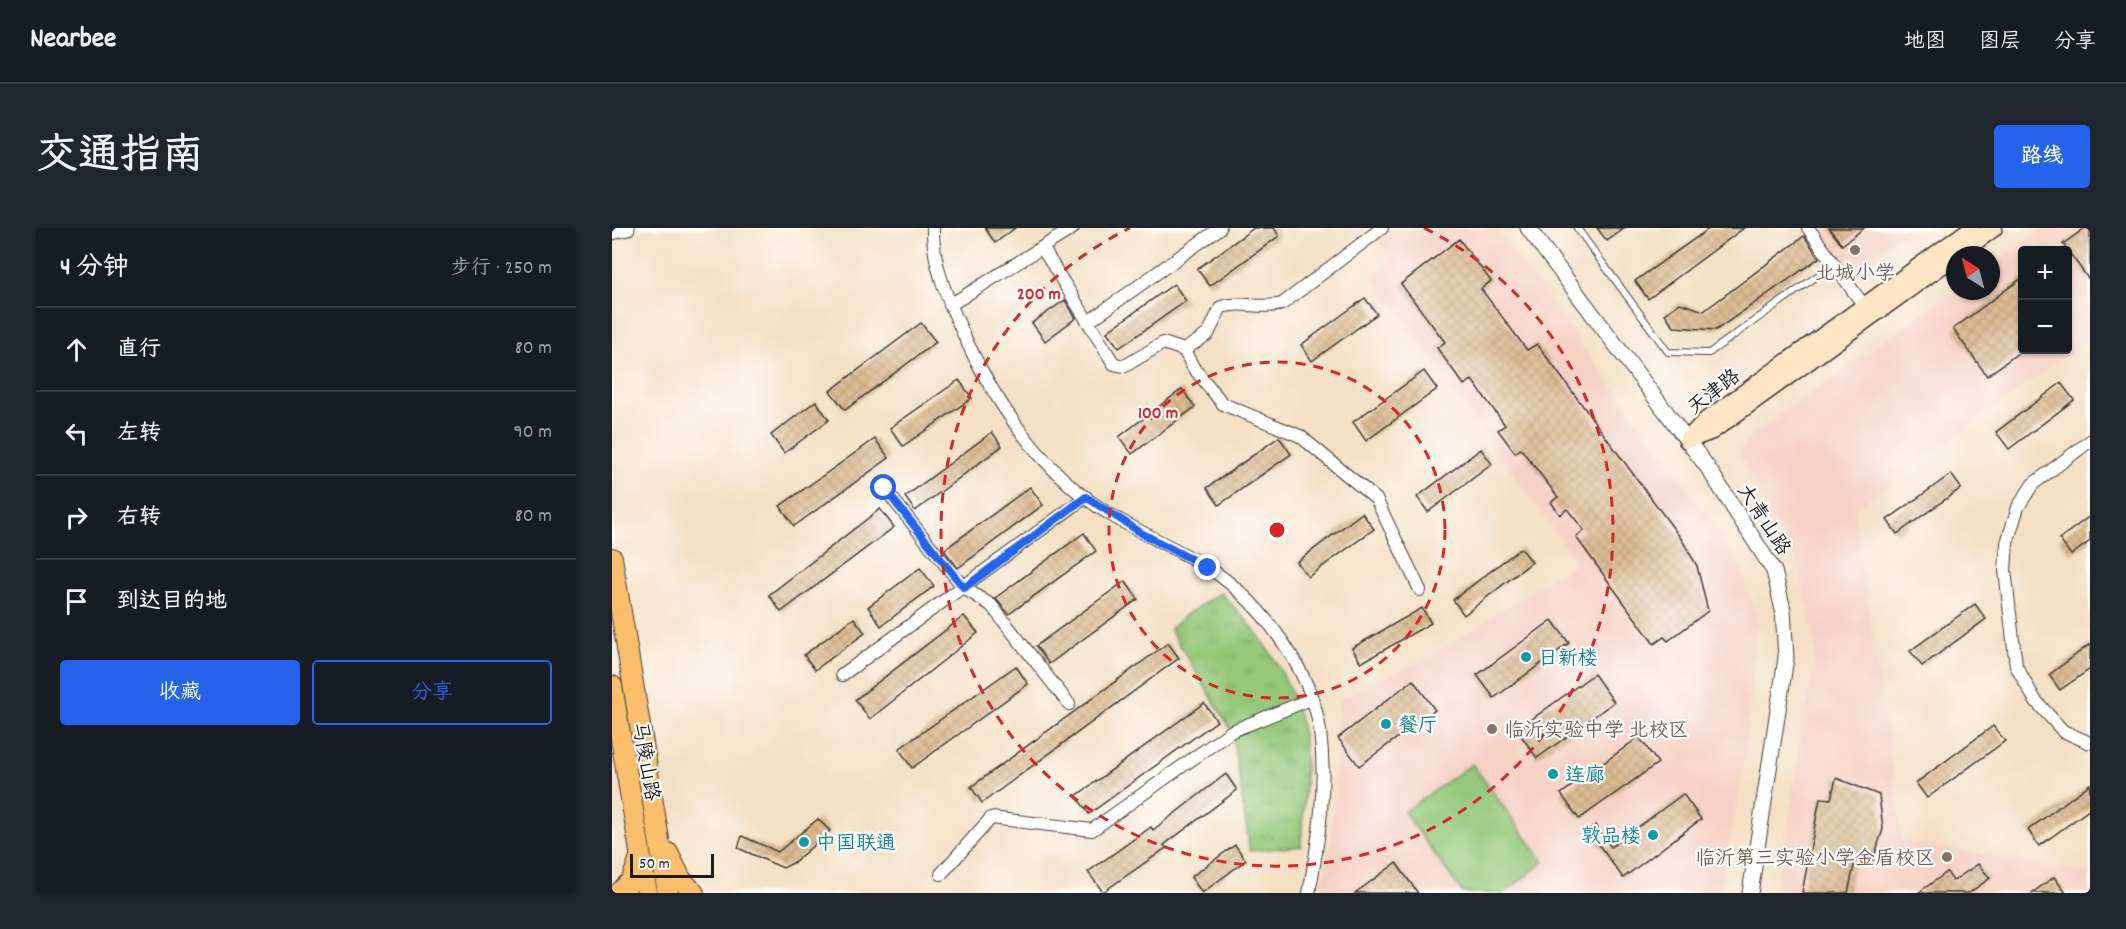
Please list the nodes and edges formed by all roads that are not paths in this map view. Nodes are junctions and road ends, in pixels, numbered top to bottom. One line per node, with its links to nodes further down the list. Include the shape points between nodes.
1 (627, 228): 11 (street)
2 (933, 228): 16 (street, via 932,243)
3 (1073, 228): 13 (street)
4 (1220, 228): 18 (street)
5 (1382, 228): 19 (street, via 1282,304 1263,309 1239,302 1221,307 1208,334)
6 (1528, 228): 20 (street, 大青山路)
7 (1577, 228): 15 (lane, via 1668,352 1709,352)
8 (1808, 228): 15 (street)
9 (1972, 228): 17 (main road, 天津路)
10 (1994, 228): 12 (main road, 天津路)
11 (612, 232)
12 (1970, 246)
13 (1042, 249): 16 (street); 18 (street)
14 (1946, 263): 20 (main road, 天津路, via 1712,431)
15 (1834, 264): 17 (street)
16 (950, 305): 23 (street, via 991,388 1022,432)
17 (1864, 306): 20 (main road, 天津路, via 1705,421)
18 (1088, 322): 19 (street, via 1114,364 1125,366 1163,343)
19 (1184, 350): 26 (street, via 1223,404 1300,436 1377,499)
20 (1687, 440): 40 (street, 大青山路, via 1774,571 1783,610 1786,658)
21 (2090, 441): 31 (street, via 2033,484 2018,507 2007,543 2005,570 2016,666 2035,700 2063,731)
22 (884, 488): 25 (street)
23 (1086, 497): 25 (street); 29 (street, via 1143,534 1208,568 1245,596 1272,624)
24 (612, 558): 32 (main road, 马陵山路)
25 (964, 588): 27 (street); 30 (street, via 991,604)
26 (1420, 590)
27 (842, 675)
28 (612, 686): 33 (main road, 马陵山路)
29 (1311, 699): 34 (street, via 1232,732 1092,830 991,818); 39 (street, via 1320,729 1323,781 1319,840)
30 (1069, 704)
31 (2090, 743)
32 (660, 837): 37 (main road, 马陵山路); 38 (main road, via 681,879)
33 (641, 854): 35 (main road, via 632,880); 36 (main road, 马陵山路)
34 (941, 874)
35 (618, 893)
36 (647, 893)
37 (668, 893)
38 (694, 893)
39 (1309, 893)
40 (1750, 893)

